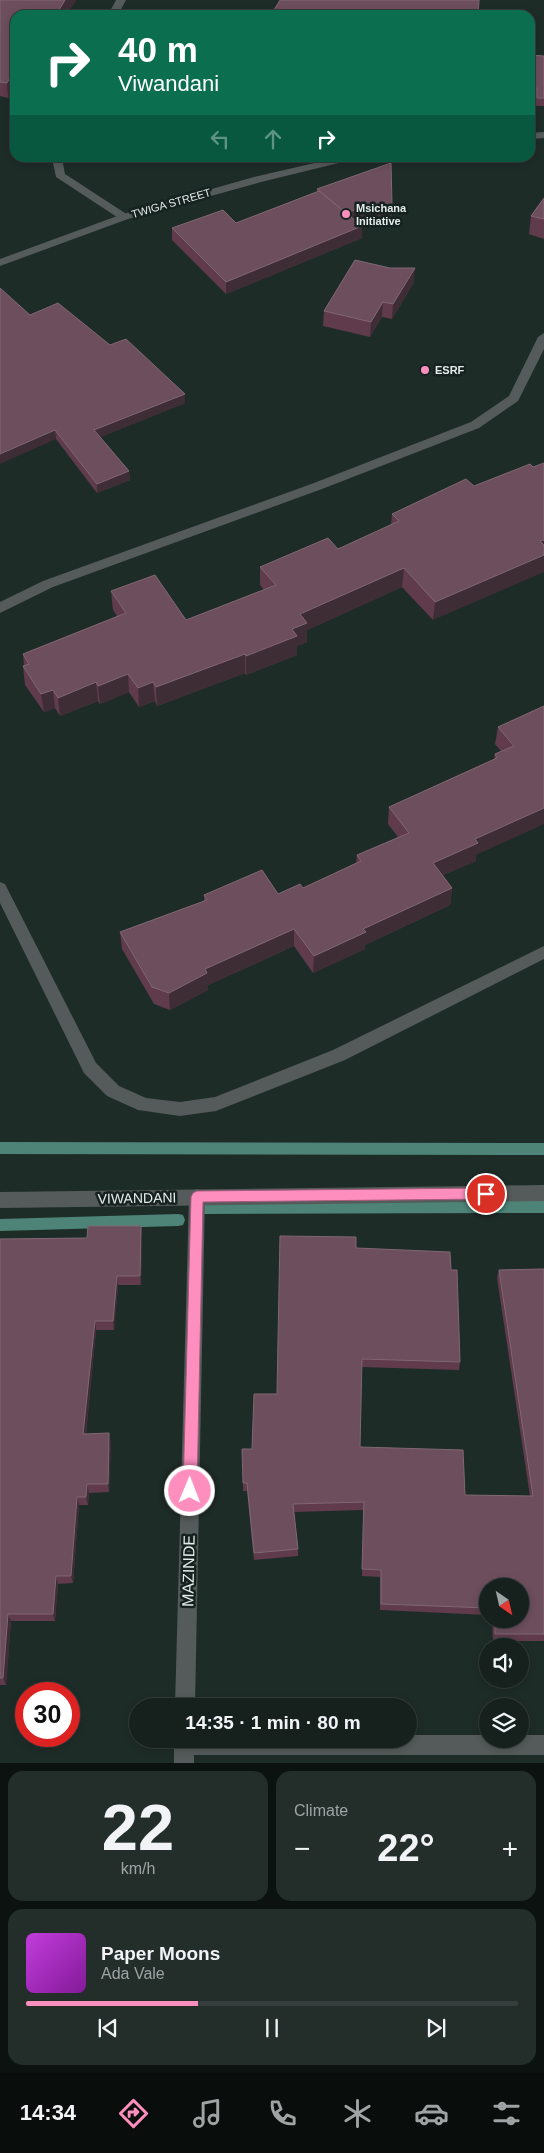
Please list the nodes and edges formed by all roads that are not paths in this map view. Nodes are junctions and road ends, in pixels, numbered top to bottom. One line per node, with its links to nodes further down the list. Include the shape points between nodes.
1 (58, 162): 3 (street, via 60,175)
2 (330, 162): 3 (street, TWIGA STREET)
3 (124, 217): 4 (street, TWIGA STREET)
4 (0, 263)
5 (544, 336): 6 (street, via 514,398 475,425 48,584)
6 (0, 608)
7 (0, 888): 8 (street, via 90,1068 113,1091 144,1105 180,1109 216,1104 339,1055)
8 (544, 952)
9 (544, 1193): 10 (street, VIWANDANI)
10 (197, 1197): 11 (street, VIWANDANI); 12 (street, MAZINDE)
11 (0, 1200)
12 (185, 1698)
13 (544, 1745): 14 (street)
14 (184, 1749)

